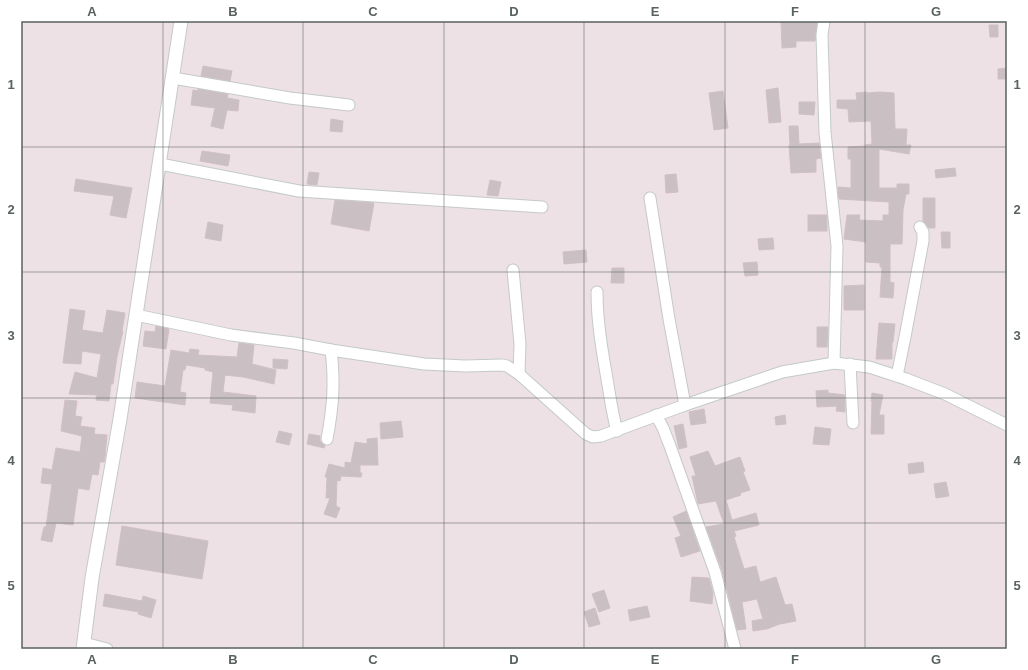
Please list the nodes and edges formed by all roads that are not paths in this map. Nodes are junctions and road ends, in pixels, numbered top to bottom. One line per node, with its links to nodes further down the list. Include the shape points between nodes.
1 (181, 21): 3 (street)
2 (824, 21): 13 (street, via 822,35 825,132 837,246)
3 (173, 78): 4 (street, via 290,98); 5 (street)
4 (349, 105)
5 (160, 164): 7 (street, via 298,190); 11 (street)
6 (650, 198): 17 (street)
7 (542, 207)
8 (920, 227): 16 (street, via 923,241)
9 (513, 270): 15 (street, via 520,344)
10 (597, 292): 21 (street, via 602,354)
11 (136, 315): 12 (street, via 202,330); 23 (street, via 92,578)
12 (331, 350): 15 (street, via 439,365 507,366); 22 (street, via 334,394)
13 (834, 363): 14 (street); 17 (street, via 782,372)
14 (850, 364): 16 (street); 19 (street)
15 (519, 374): 21 (street, via 586,434 593,437)
16 (897, 376): 20 (street, via 945,394)
17 (685, 405): 18 (street)
18 (656, 415): 21 (street); 25 (street, via 668,440 715,572)
19 (854, 423)
20 (1007, 425)
21 (617, 431)
22 (326, 439)
23 (84, 646): 24 (street)
24 (107, 649)
25 (735, 649)

